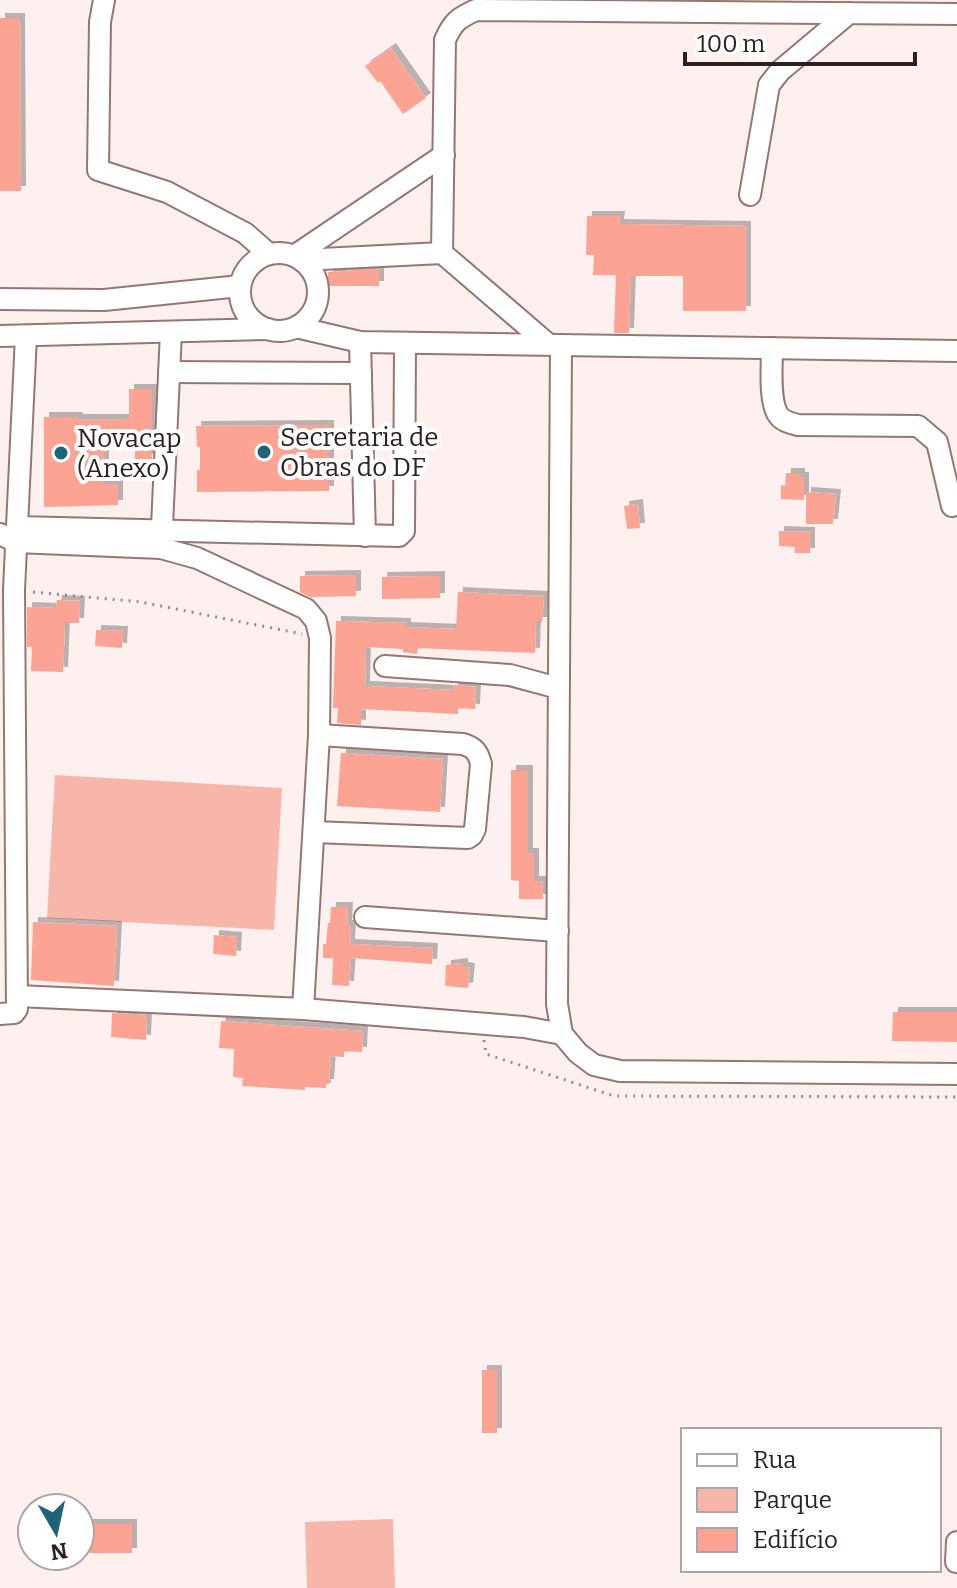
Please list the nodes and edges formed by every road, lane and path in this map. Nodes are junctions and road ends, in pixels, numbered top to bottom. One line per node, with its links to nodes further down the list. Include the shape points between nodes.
1 (104, 0): 7 (lane, via 98,170 167,192 245,233)
2 (849, 13): 3 (lane); 4 (lane, via 476,10 453,23 445,40); 5 (lane, via 769,85)
3 (957, 14)
4 (444, 155): 6 (lane); 8 (lane)
5 (750, 195)
6 (442, 253): 8 (lane); 20 (lane)
7 (269, 254): 8 (lane); 9 (lane, via 250,266)
8 (298, 258): 12 (lane, via 310,268 318,289 313,311)
9 (240, 286): 10 (lane); 13 (lane, via 246,313)
10 (104, 300): 11 (lane); 15 (lane, via 106,315)
11 (1, 301)
12 (296, 327): 13 (lane); 18 (lane)
13 (268, 329): 14 (lane)
14 (171, 332): 15 (lane); 23 (lane)
15 (96, 334): 17 (lane)
16 (0, 336): 17 (lane)
17 (26, 336): 26 (lane)
18 (360, 342): 19 (lane); 24 (lane)
19 (405, 343): 20 (lane); 27 (lane, via 404,531 399,536)
20 (555, 344): 21 (lane); 33 (lane)
21 (772, 348): 22 (lane); 25 (lane, via 772,387 777,414 784,421 918,426 937,442)
22 (957, 351)
23 (169, 372): 24 (lane); 28 (lane)
24 (361, 373): 27 (lane)
25 (952, 506)
26 (11, 534): 28 (lane); 29 (lane)
27 (365, 536): 28 (lane)
28 (162, 540): 34 (lane, via 306,609 316,621)
29 (14, 590): 30 (path, via 141,602); 32 (lane)
30 (309, 636)
31 (385, 666): 33 (lane, via 510,675)
32 (7, 669): 36 (lane)
33 (558, 688): 38 (lane)
34 (319, 735): 35 (lane); 35 (lane, via 463,744 473,747 481,764 475,829 468,838)
35 (314, 832): 40 (lane)
36 (8, 846): 39 (lane)
37 (365, 917): 38 (lane)
38 (558, 931): 43 (lane)
39 (17, 996): 40 (lane); 41 (lane, via 14,1013)
40 (303, 1009): 42 (lane)
41 (0, 1014)
42 (482, 1025): 43 (lane); 45 (path, via 486,1054 614,1096)
43 (562, 1034): 44 (lane, via 594,1065 620,1071)
44 (957, 1074)
45 (957, 1097)

